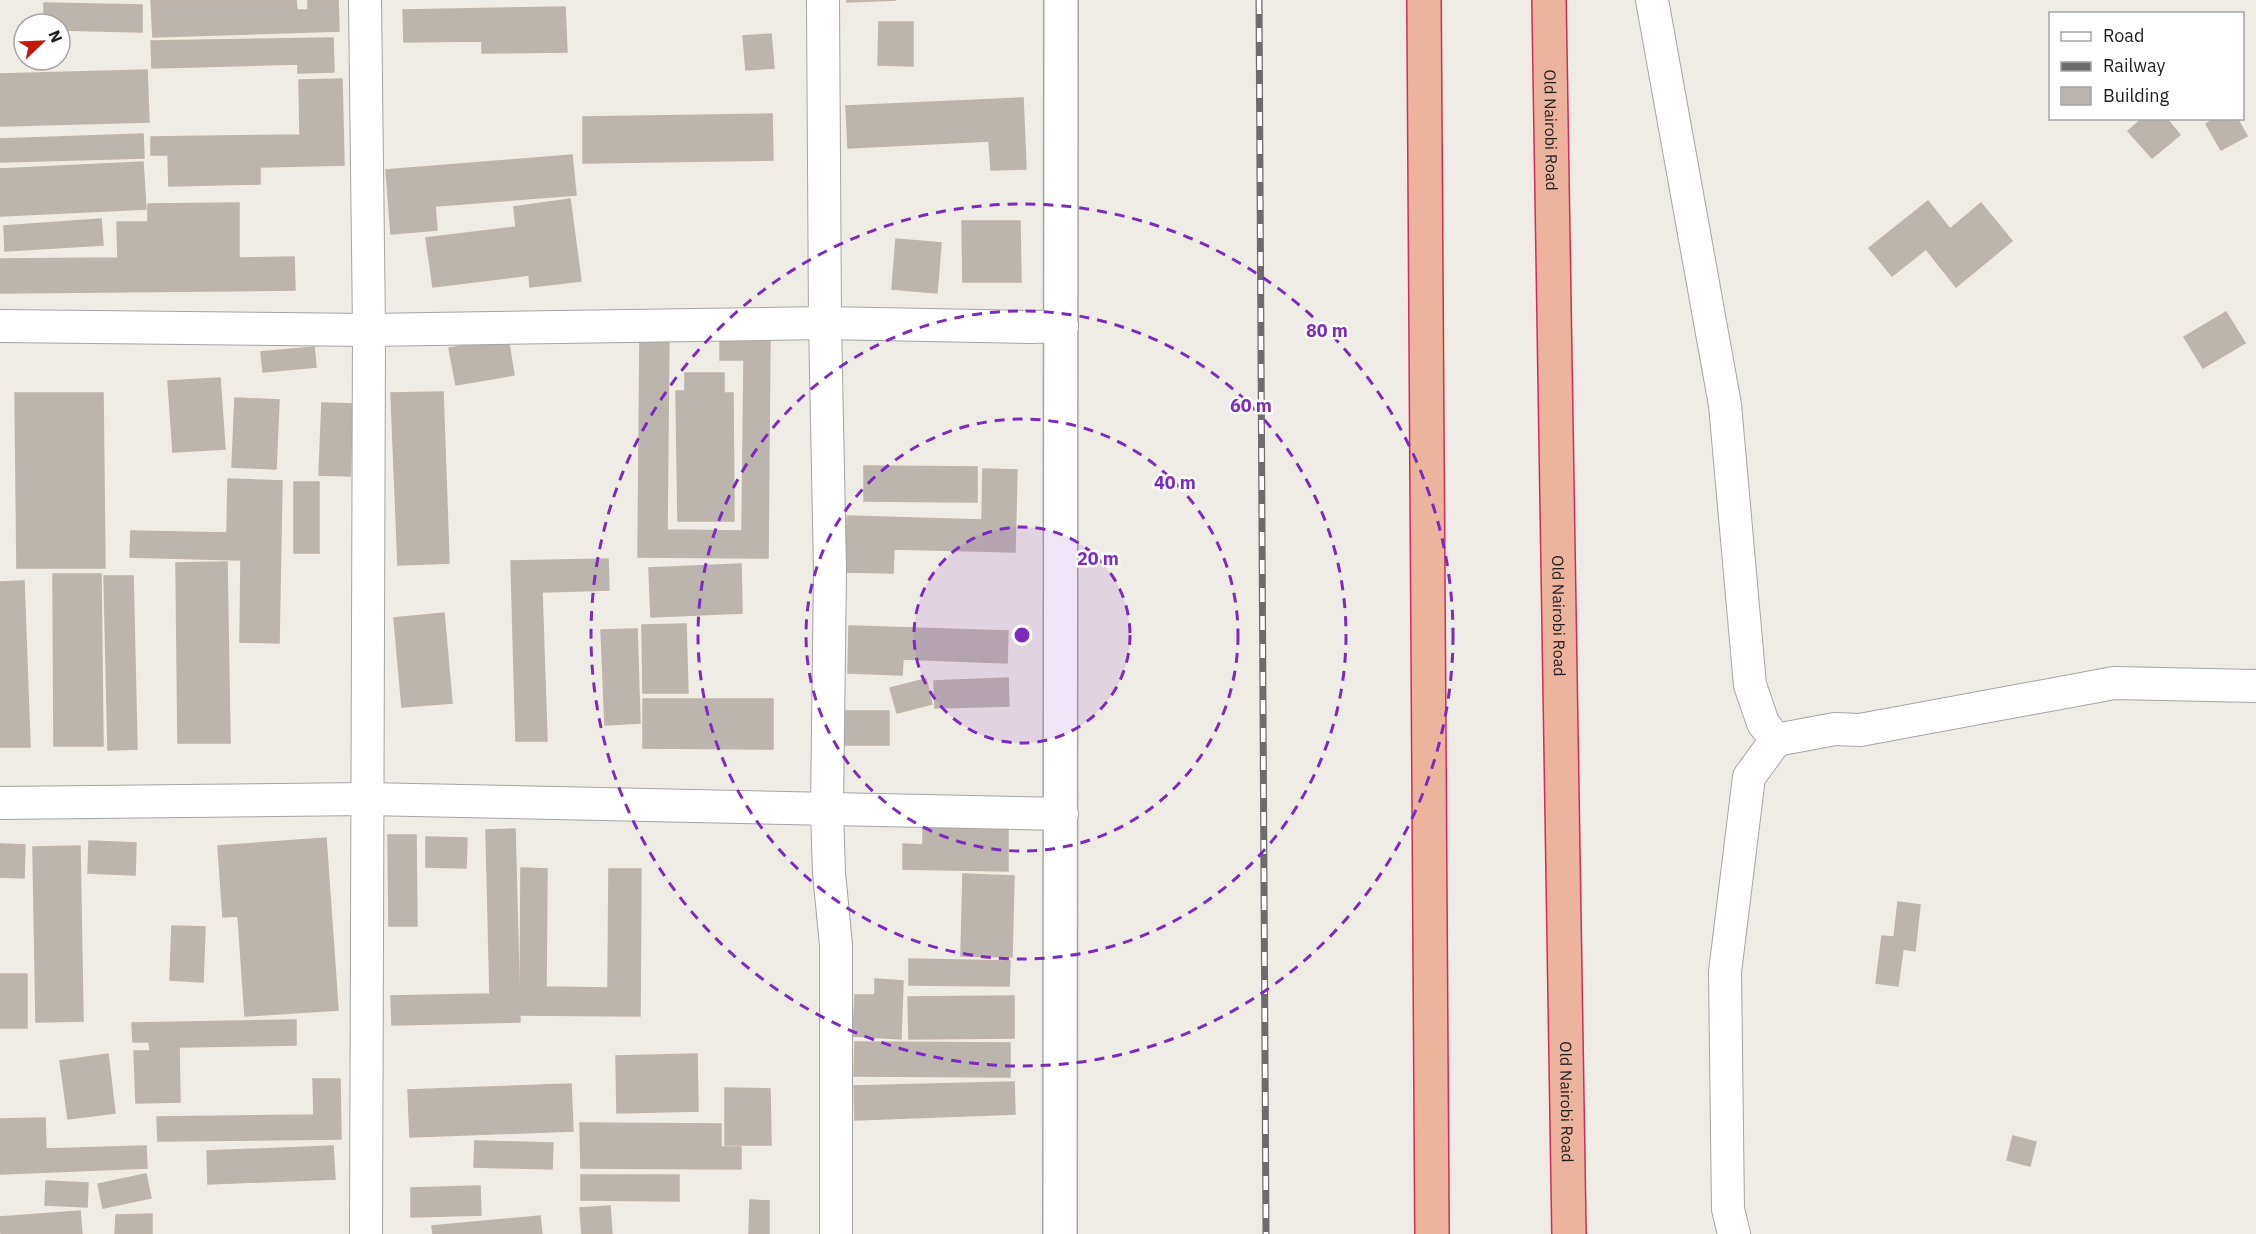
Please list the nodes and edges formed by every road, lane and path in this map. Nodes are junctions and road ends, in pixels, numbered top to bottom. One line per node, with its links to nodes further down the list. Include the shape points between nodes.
1 (365, 0): 10 (street)
2 (823, 0): 7 (street)
3 (1061, 0): 9 (street)
4 (1424, 0): 20 (highway)
5 (1550, 0): 21 (highway, Old Nairobi Road)
6 (1652, 0): 12 (street, via 1725,405 1750,685 1763,723)
7 (825, 323): 9 (street); 10 (street); 15 (street, via 830,570)
8 (0, 326): 10 (street)
9 (1062, 326): 16 (street)
10 (369, 330): 13 (street)
11 (2256, 686): 12 (street, via 2114,683 1860,730 1834,729)
12 (1776, 741): 22 (street, via 1749,777 1725,972 1728,1209)
13 (368, 799): 14 (street); 15 (street); 17 (street)
14 (0, 803)
15 (827, 809): 16 (street); 18 (street, via 836,945)
16 (1062, 814): 19 (street)
17 (366, 1234)
18 (836, 1234)
19 (1060, 1234)
20 (1432, 1234)
21 (1569, 1234)
22 (1734, 1234)

